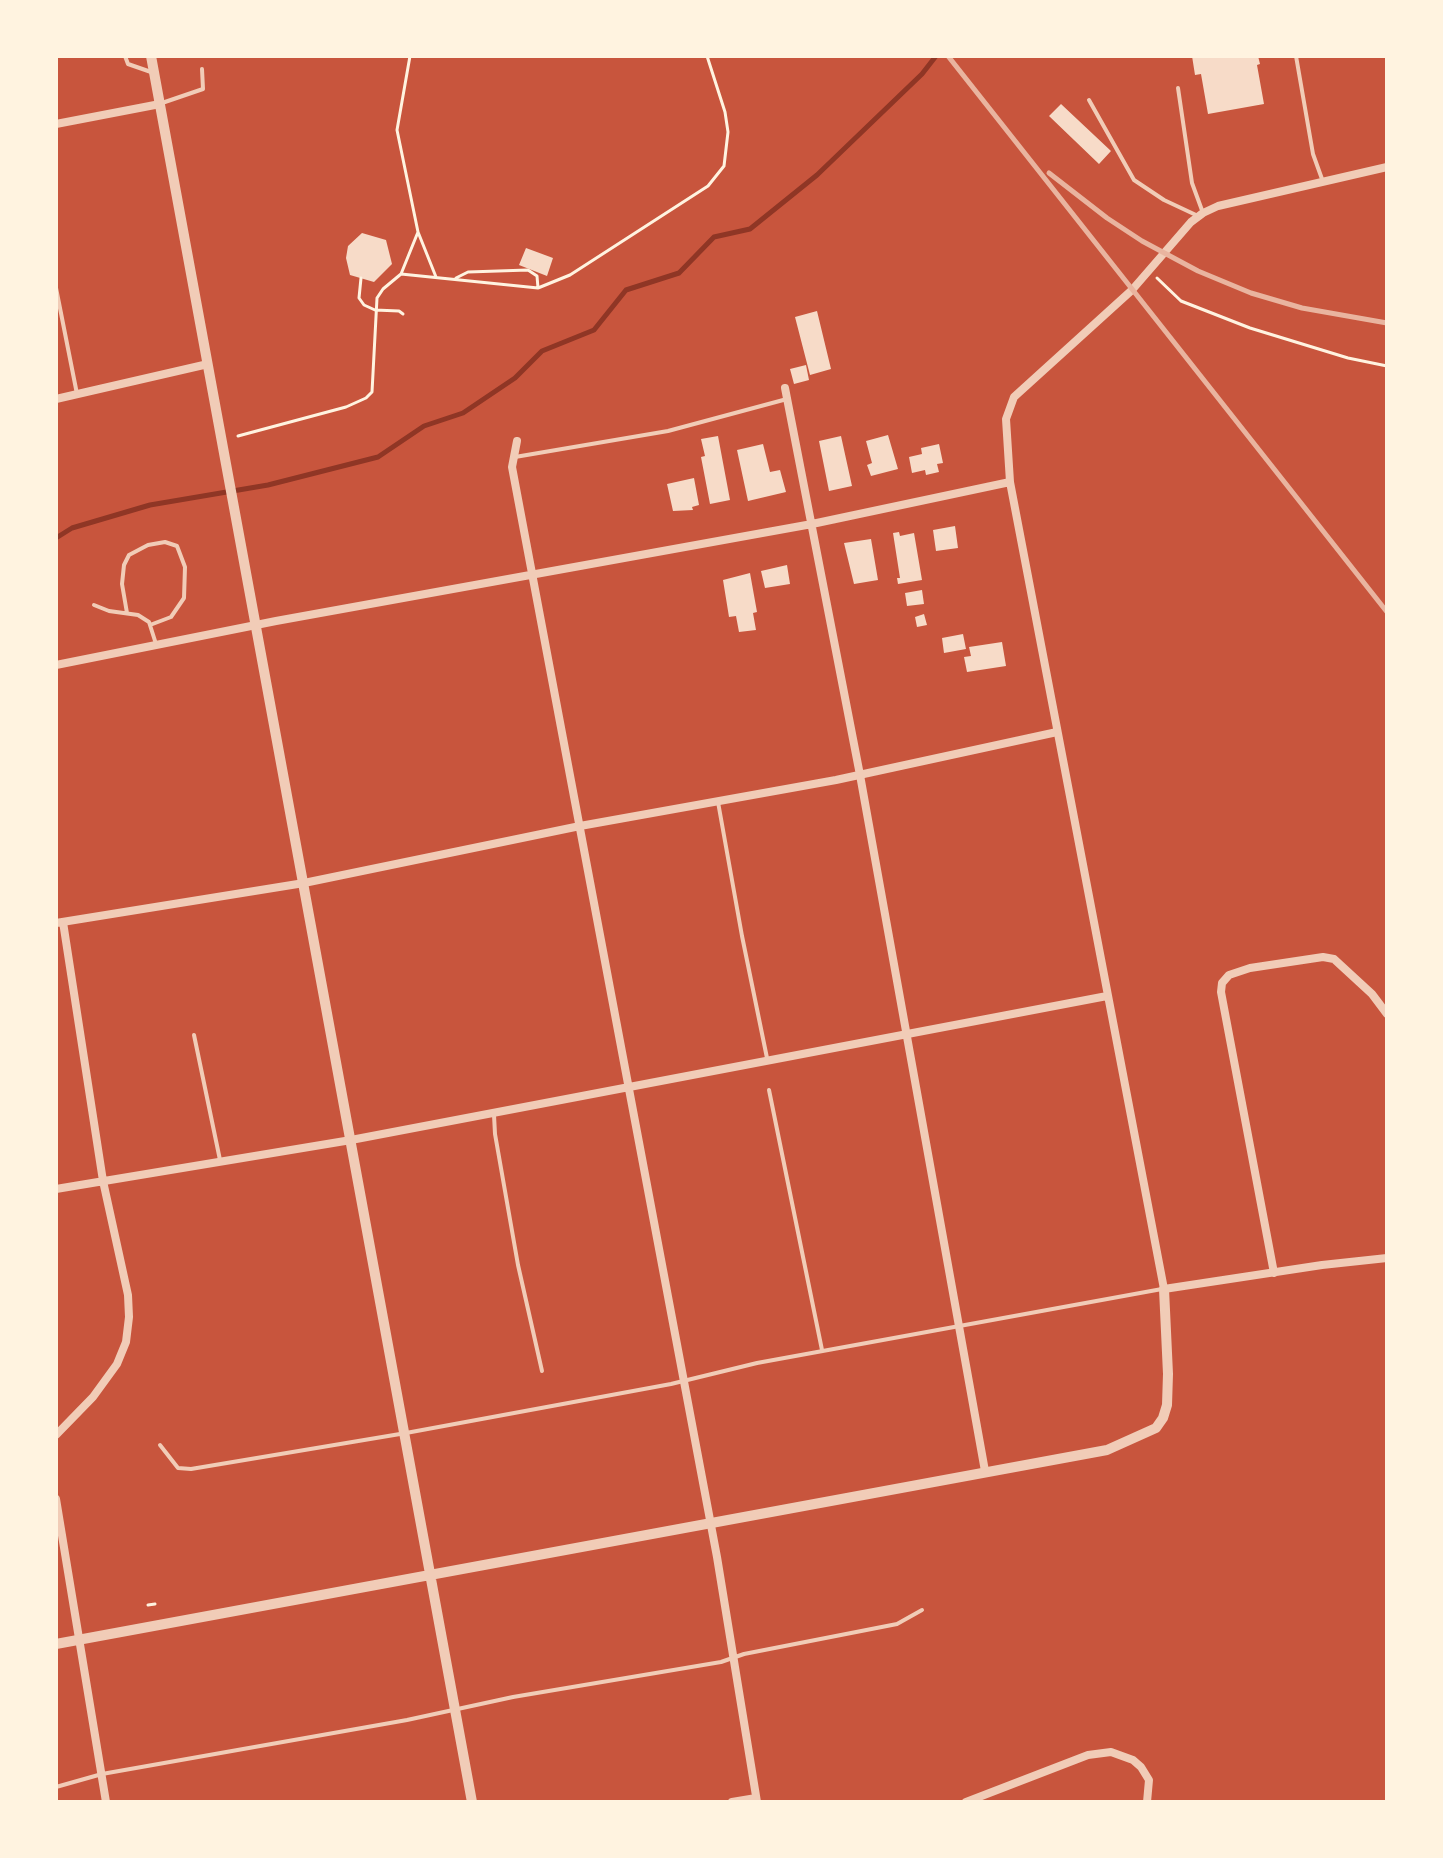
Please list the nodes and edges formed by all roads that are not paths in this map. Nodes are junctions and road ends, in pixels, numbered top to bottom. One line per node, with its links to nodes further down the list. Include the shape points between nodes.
1 (125, 56): 5 (lane, via 128,64)
2 (151, 56): 5 (street)
3 (1296, 56): 11 (lane)
4 (202, 69): 8 (lane, via 203,89)
5 (154, 72): 8 (street)
6 (1178, 88): 12 (lane)
7 (1089, 100): 12 (lane, via 1134,180 1164,200)
8 (160, 104): 9 (street); 14 (street)
9 (56, 124)
10 (1387, 167): 11 (street)
11 (1323, 182): 12 (street)
12 (1201, 214): 21 (street, via 1132,290 1014,397 1006,419)
13 (56, 288): 16 (lane)
14 (208, 364): 16 (street); 27 (street)
15 (785, 388): 18 (street)
16 (77, 394): 17 (street)
17 (56, 399)
18 (787, 399): 20 (lane, via 668,431); 22 (street)
19 (517, 441): 20 (street)
20 (512, 457): 23 (street)
21 (1010, 482): 22 (street); 30 (street)
22 (812, 524): 23 (street); 31 (street)
23 (531, 576): 27 (street); 33 (street)
24 (94, 605): 25 (lane)
25 (127, 613): 26 (lane); 26 (lane, via 122,584 129,555 148,545 177,546 185,567 184,598 171,617)
26 (150, 625): 28 (lane)
27 (256, 626): 28 (street); 34 (street)
28 (157, 646): 29 (street)
29 (56, 665)
30 (1057, 732): 31 (street); 36 (street)
31 (860, 775): 32 (street); 38 (street)
32 (718, 800): 33 (street); 40 (lane)
33 (580, 826): 34 (street); 41 (street)
34 (304, 883): 35 (street); 44 (street)
35 (60, 922): 46 (street)
36 (1107, 996): 38 (street); 50 (street)
37 (1387, 1014): 49 (street, via 1334,959 1265,966 1229,975 1222,983)
38 (905, 1033): 40 (street); 51 (street)
39 (194, 1035): 45 (lane)
40 (767, 1058): 41 (street)
41 (628, 1085): 43 (street); 54 (street)
42 (769, 1090): 52 (lane)
43 (494, 1113): 44 (street); 53 (lane, via 518,1265)
44 (351, 1140): 45 (street); 55 (street)
45 (220, 1160): 46 (street)
46 (103, 1181): 47 (street); 56 (street, via 128,1295 126,1342 93,1397)
47 (56, 1189)
48 (1387, 1258): 49 (street)
49 (1274, 1273): 50 (street)
50 (1164, 1289): 51 (lane); 58 (street, via 1167,1405 1156,1428 1107,1450)
51 (960, 1327): 52 (lane); 58 (street)
52 (822, 1351): 54 (lane)
53 (542, 1371)
54 (684, 1380): 55 (lane); 60 (street)
55 (406, 1433): 57 (lane, via 191,1469 178,1468); 61 (street)
56 (56, 1435)
57 (160, 1445)
58 (985, 1471): 60 (street)
59 (56, 1499): 63 (street)
60 (710, 1523): 61 (street); 65 (street)
61 (432, 1574): 63 (street); 66 (street)
62 (922, 1610): 65 (lane, via 897,1624)
63 (79, 1640): 64 (street); 67 (street)
64 (56, 1644)
65 (733, 1658): 66 (lane); 69 (street)
66 (456, 1709): 67 (lane); 71 (street)
67 (102, 1774): 68 (lane); 70 (street)
68 (56, 1787)
69 (756, 1800): 72 (street)
70 (106, 1802)
71 (472, 1802)
72 (732, 1802)
73 (966, 1802): 74 (street, via 1088,1755 1111,1752 1141,1767 1149,1780)
74 (1147, 1802)

